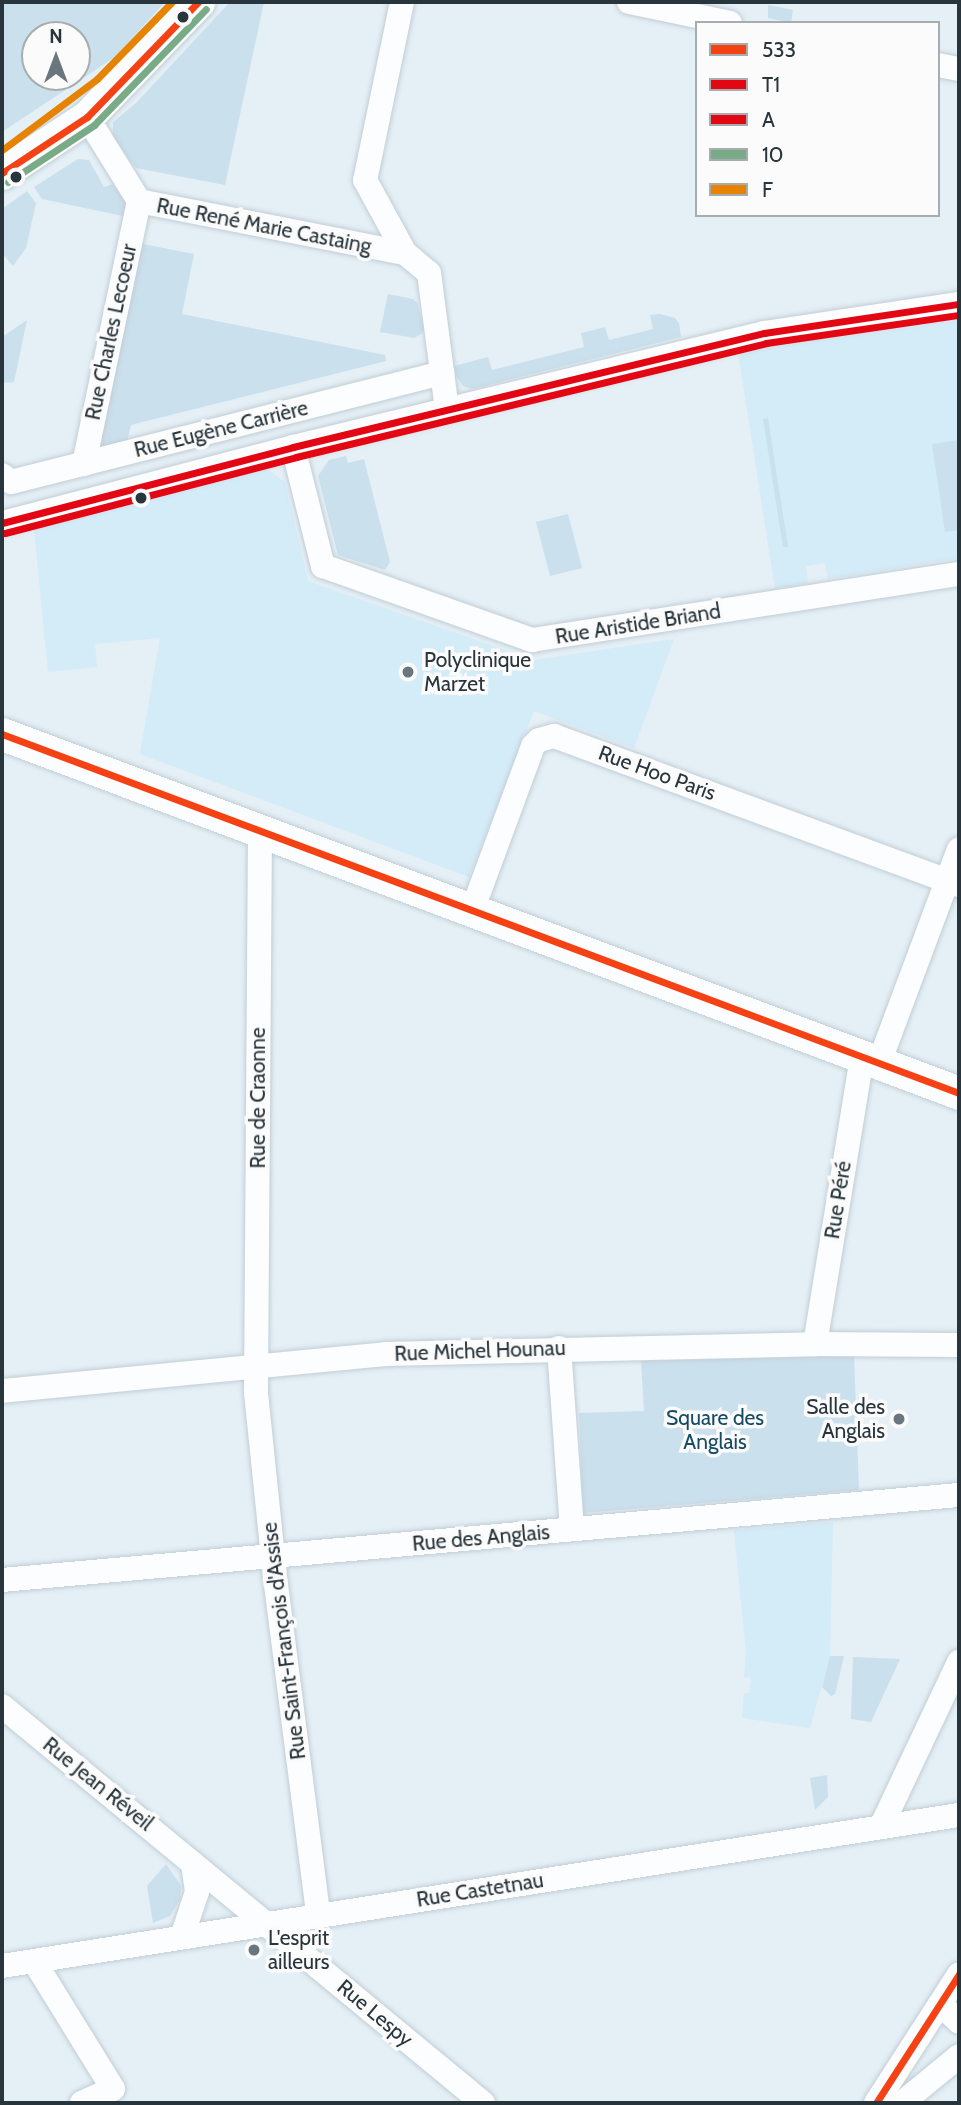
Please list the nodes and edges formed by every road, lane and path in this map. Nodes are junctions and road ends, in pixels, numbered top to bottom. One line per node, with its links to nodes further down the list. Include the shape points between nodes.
1 (198, 2): 7 (main road)
2 (402, 2): 10 (street, via 365,180)
3 (629, 2): 4 (street)
4 (720, 21)
5 (940, 65): 6 (street)
6 (959, 69)
7 (87, 117): 8 (main road); 9 (street, Rue René Marie Castaing)
8 (2, 173)
9 (139, 201): 10 (street, Rue René Marie Castaing); 15 (street, Rue Charles Lecoeur)
10 (405, 253): 12 (street, via 429,273)
11 (959, 304): 13 (street, via 764,332)
12 (442, 373): 13 (street); 15 (street, Rue Eugène Carrière)
13 (447, 410): 14 (street)
14 (293, 447): 17 (street); 18 (street, Rue Aristide Briand, via 323,566 532,640)
15 (84, 464): 16 (street, Rue Eugène Carrière)
16 (6, 479)
17 (2, 523)
18 (959, 574)
19 (2, 734): 20 (main road)
20 (260, 830): 23 (main road); 29 (street, Rue de Craonne)
21 (959, 849): 22 (street, Rue Péré)
22 (953, 883): 23 (street, Rue Hoo Paris, via 554,736 533,746); 24 (street, Rue Péré)
23 (472, 911): 24 (main road)
24 (870, 1059): 25 (main road); 26 (street, Rue Péré)
25 (959, 1093)
26 (815, 1343): 27 (street, Rue Michel Hounau); 28 (street, Rue Michel Hounau)
27 (959, 1345)
28 (559, 1349): 29 (street, Rue Michel Hounau, via 386,1354); 32 (street)
29 (257, 1366): 30 (street, Rue Michel Hounau); 33 (street, Rue Saint-François d'Assise)
30 (2, 1391)
31 (959, 1495): 32 (street, Rue des Anglais)
32 (572, 1529): 33 (street, Rue des Anglais)
33 (273, 1555): 34 (street, Rue des Anglais); 40 (street, Rue Saint-François d'Assise)
34 (2, 1580)
35 (959, 1662): 38 (street)
36 (2, 1706): 39 (street, Rue Jean Réveil)
37 (959, 1815): 38 (street, Rue Castetnau)
38 (881, 1827): 40 (street, Rue Castetnau)
39 (194, 1863): 41 (street, Rue Jean Réveil); 42 (street, via 197,1892)
40 (318, 1916): 41 (street, Rue Castetnau)
41 (267, 1923): 42 (street, Rue Castetnau); 50 (street, Rue Lespy)
42 (182, 1937): 43 (street, Rue Castetnau)
43 (34, 1961): 44 (street, Rue Castetnau); 49 (street, via 113,2089)
44 (2, 1966)
45 (959, 1974): 46 (street)
46 (940, 2004): 47 (street); 51 (street)
47 (959, 2022)
48 (959, 2056): 52 (street)
49 (82, 2103)
50 (483, 2103)
51 (876, 2103)
52 (902, 2103)

